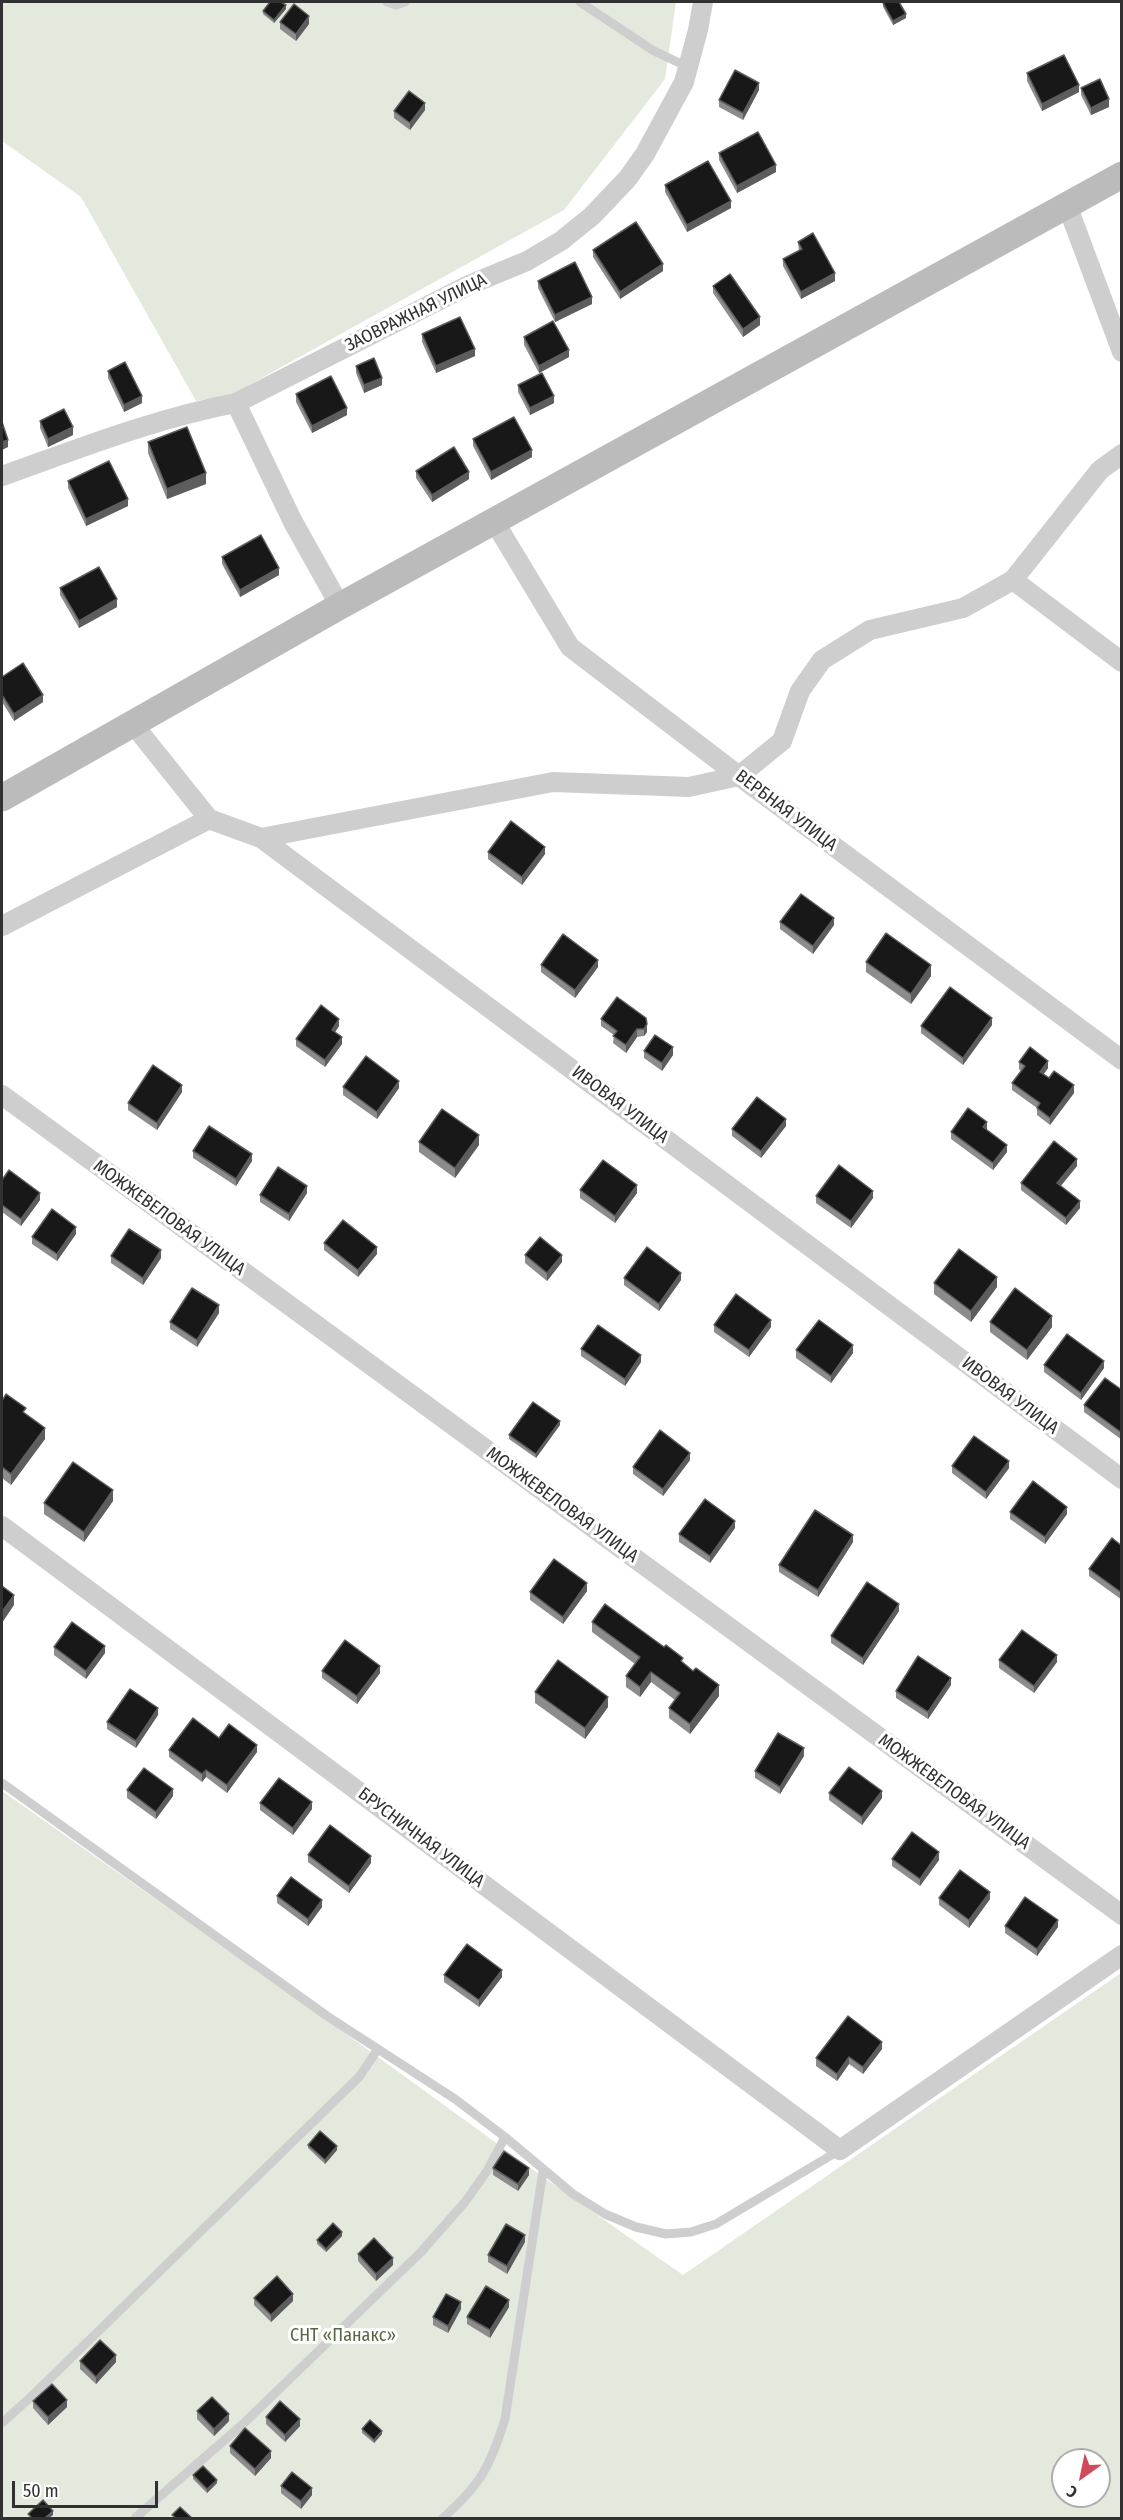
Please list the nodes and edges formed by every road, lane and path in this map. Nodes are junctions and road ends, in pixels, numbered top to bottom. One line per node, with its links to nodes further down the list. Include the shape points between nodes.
1 (387, 2): 2 (lane)
2 (405, 2)
3 (580, 2): 5 (lane, via 654,51)
4 (703, 2): 5 (street, ЗАОВРАЖНАЯ УЛИЦА)
5 (688, 67): 9 (street, ЗАОВРАЖНАЯ УЛИЦА, via 684,82 645,154 592,216 561,241)
6 (1122, 175): 7 (street)
7 (1067, 205): 8 (street); 12 (street)
8 (1122, 352)
9 (236, 403): 11 (street, ЗАОВРАЖНАЯ УЛИЦА, via 134,429); 14 (street, via 293,522)
10 (1122, 454): 13 (street, via 1100,470)
11 (2, 476)
12 (494, 521): 14 (street); 17 (street, ВЕРБНАЯ УЛИЦА, via 570,647)
13 (1013, 579): 15 (street); 17 (street, via 963,608 870,630 822,660 800,691 782,741)
14 (340, 606): 16 (street)
15 (1122, 662)
16 (133, 724): 18 (street); 19 (street)
17 (739, 776): 20 (street, via 689,787 554,782); 22 (street, ВЕРБНАЯ УЛИЦА)
18 (2, 798)
19 (209, 819): 20 (street, ИВОВАЯ УЛИЦА); 21 (street)
20 (261, 838): 24 (street, ИВОВАЯ УЛИЦА)
21 (2, 926)
22 (1122, 1060)
23 (2, 1095): 27 (street, МОЖЖЕВЕЛОВАЯ УЛИЦА)
24 (1122, 1479)
25 (2, 1526): 31 (street, БРУСНИЧНАЯ УЛИЦА)
26 (2, 1783): 29 (lane)
27 (1122, 1915)
28 (1122, 1955): 31 (street)
29 (378, 2049): 30 (lane, via 455,2099); 33 (lane, via 359,2077)
30 (504, 2137): 32 (lane); 34 (lane, via 465,2202 421,2253 243,2424)
31 (840, 2150): 32 (lane, via 716,2224 666,2234 605,2214)
32 (543, 2171): 35 (lane, via 505,2419 493,2458 480,2480)
33 (2, 2423)
34 (135, 2518)
35 (443, 2518)

